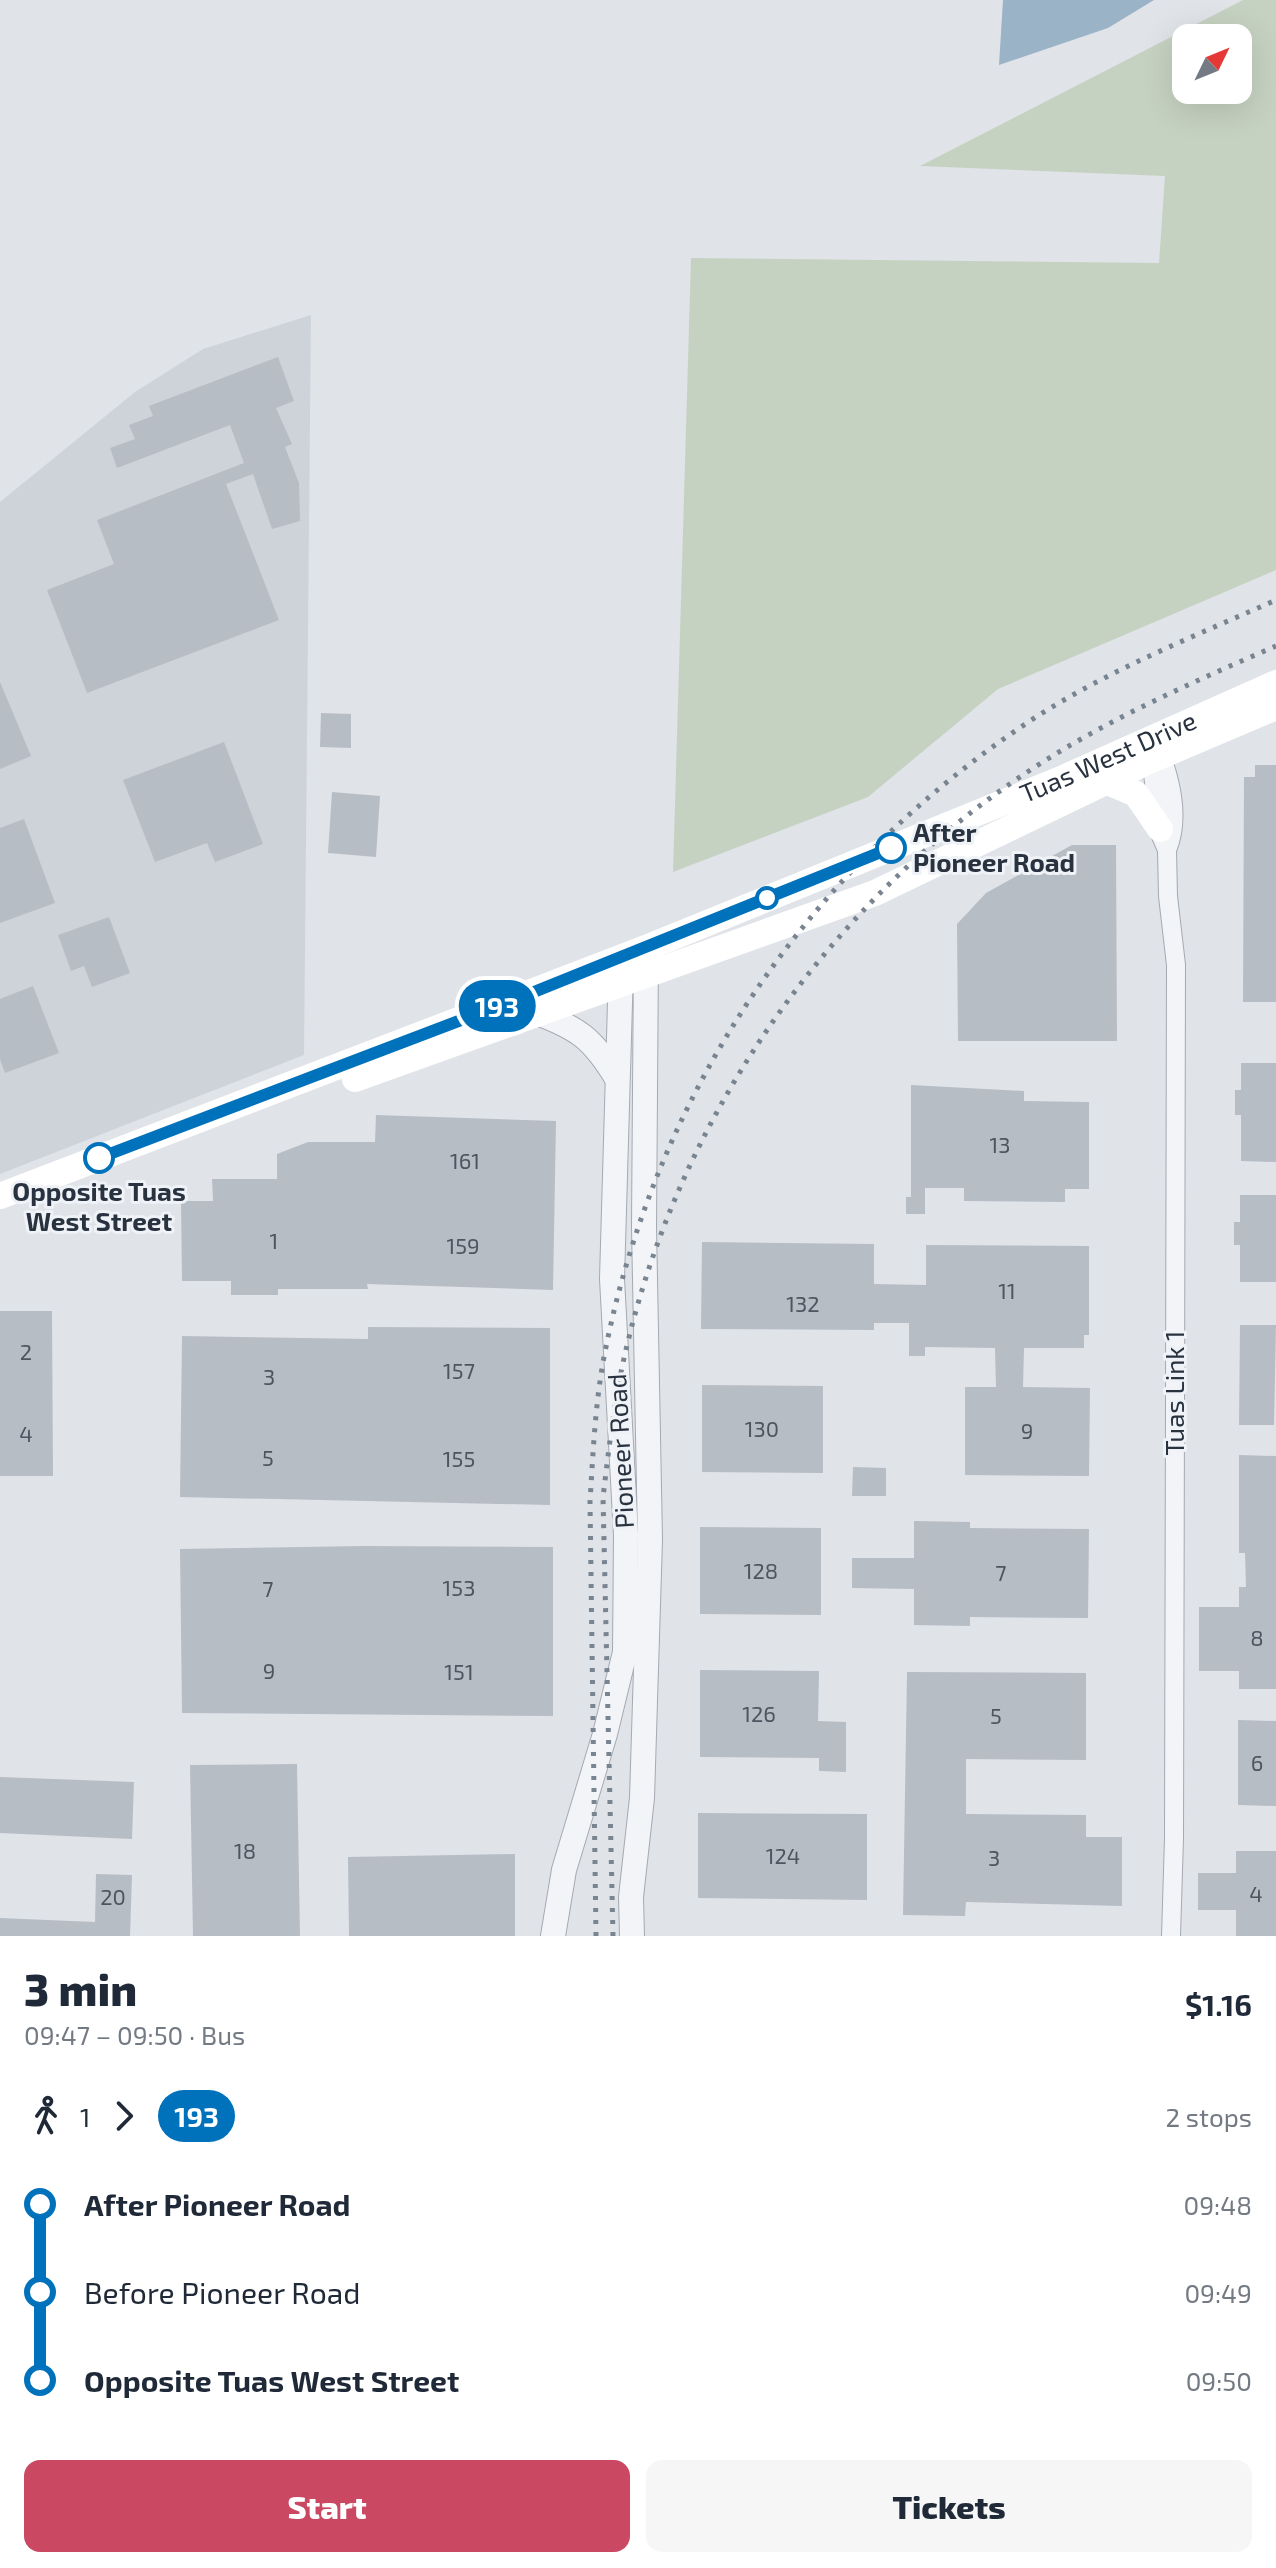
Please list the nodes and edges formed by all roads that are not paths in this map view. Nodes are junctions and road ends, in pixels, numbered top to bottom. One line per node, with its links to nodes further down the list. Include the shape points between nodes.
1 (1276, 683): 3 (main road, Tuas West Drive)
2 (1276, 707): 3 (main road, Tuas West Drive)
3 (1151, 749): 4 (main road, Tuas West Drive); 5 (street, Tuas Link 1); 6 (main road, Tuas West Drive, via 1061,779)
4 (1108, 782): 5 (main road, via 1136,794); 7 (main road, Tuas West Drive, via 875,893)
5 (1164, 840): 16 (street, Tuas Link 1, via 1177,1021)
6 (634, 952): 7 (street, Pioneer Road); 8 (street, Pioneer Road); 11 (main road, Tuas West Drive)
7 (646, 975): 8 (main road, Tuas West Drive); 15 (street, Pioneer Road, via 650,1570)
8 (619, 985): 9 (main road, Tuas West Drive); 10 (street, Pioneer Road)
9 (537, 1013): 10 (street, via 582,1033); 11 (main road, Tuas West Drive)
10 (616, 1077): 14 (street, Pioneer Road, via 612,1279 626,1535 625,1652 564,1870)
11 (125, 1156): 12 (main road, Tuas West Drive); 13 (main road, Tuas West Drive)
12 (0, 1196)
13 (0, 1213)
14 (553, 1936)
15 (632, 1936)
16 (1171, 1936)

